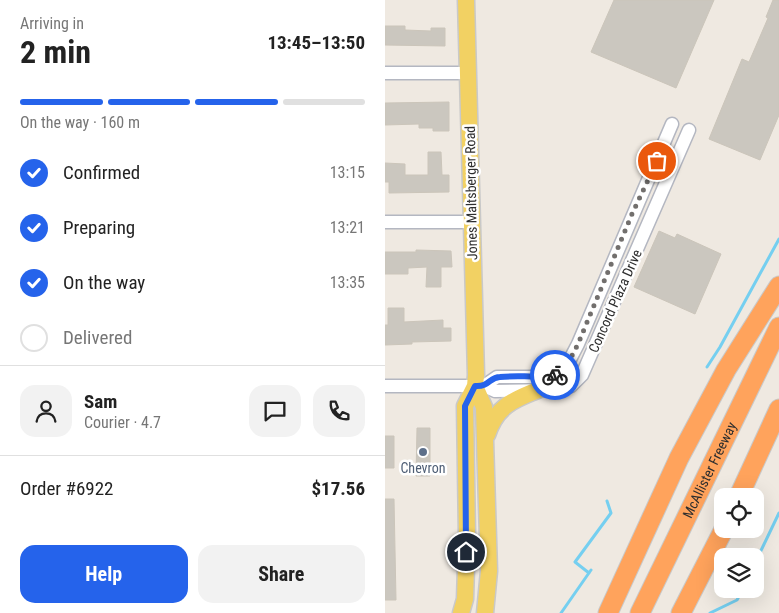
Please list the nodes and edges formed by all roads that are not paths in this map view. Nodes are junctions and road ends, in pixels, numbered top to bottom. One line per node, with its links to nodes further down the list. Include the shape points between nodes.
1 (466, 0): 3 (main road, Jones Maltsberger Road)
2 (385, 73): 3 (street)
3 (467, 73): 7 (main road, Jones Maltsberger Road)
4 (672, 124): 11 (street, Concord Plaza Drive, via 566,367 557,374 539,377 497,377)
5 (689, 130): 12 (street, Concord Plaza Drive, via 582,375 571,386)
6 (385, 222): 7 (street)
7 (472, 222): 11 (main road, Jones Maltsberger Road)
8 (779, 286): 20 (highway, via 727,370 679,458)
9 (779, 327): 21 (highway, McAllister Freeway)
10 (385, 386): 11 (street)
11 (479, 386): 12 (street, Concord Plaza Drive, via 495,391); 14 (main road, Jones Maltsberger Road, via 484,407); 18 (main road, Jones Maltsberger Road, via 465,406 467,536 465,599)
12 (538, 390): 14 (main road, via 501,409)
13 (779, 409): 15 (highway)
14 (485, 442): 19 (main road, Jones Maltsberger Road, via 489,571)
15 (743, 488)
16 (719, 538): 22 (highway)
17 (720, 538): 23 (highway)
18 (461, 613)
19 (485, 613)
20 (608, 613)
21 (640, 613)
22 (681, 613)
23 (694, 613)

